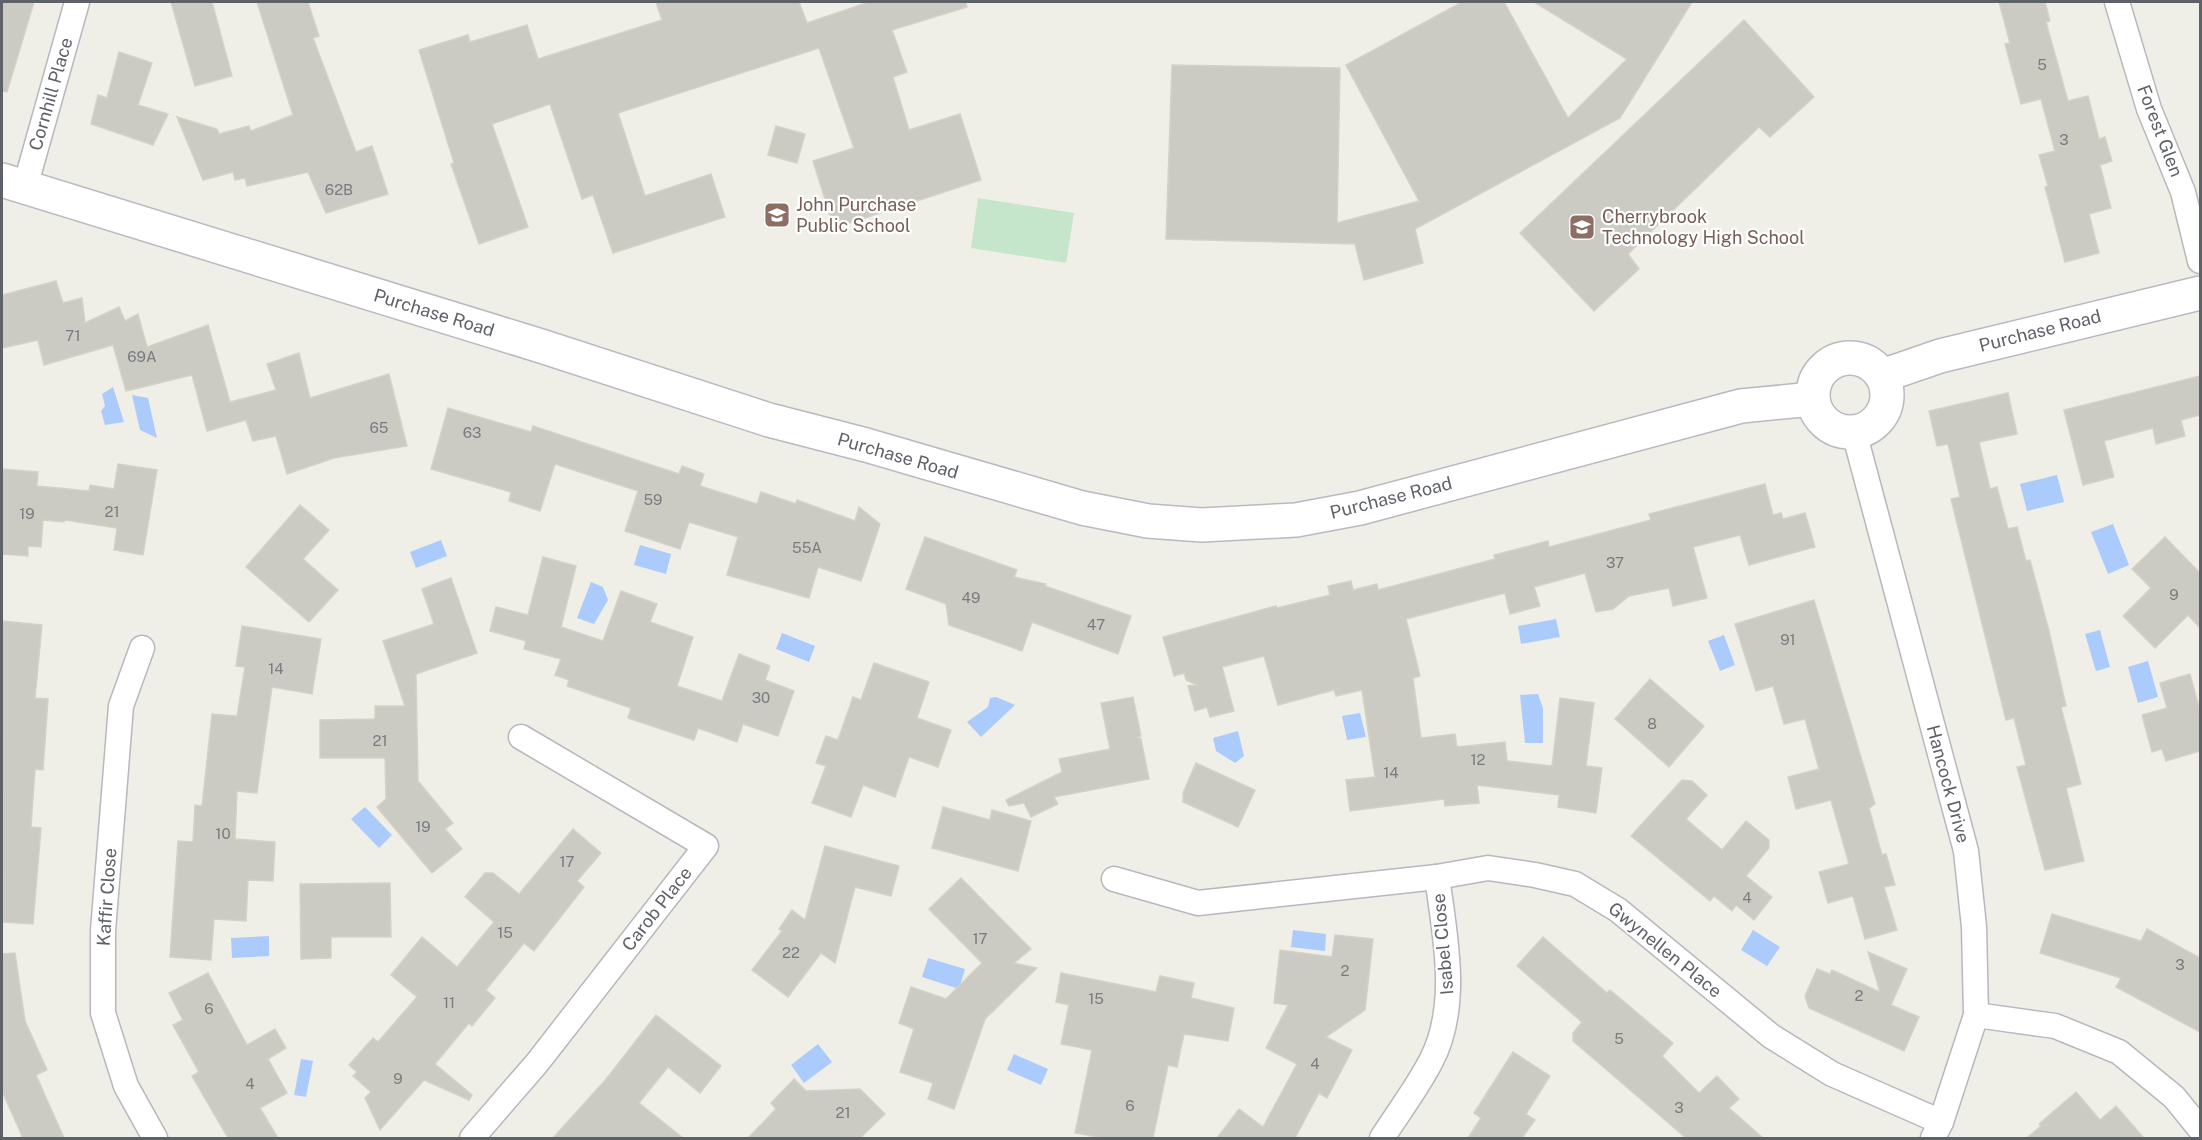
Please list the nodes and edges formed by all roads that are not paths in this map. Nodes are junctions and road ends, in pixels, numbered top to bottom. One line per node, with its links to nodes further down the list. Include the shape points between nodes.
1 (77, 2): 3 (street, Cornhill Place)
2 (2117, 2): 4 (street, Forest Glen, via 2149,109 2183,192)
3 (13, 184): 7 (main road, Purchase Road, via 531,342 769,420 1082,508 1148,521 1202,525 1296,520 1360,508 1741,406)
4 (2200, 261)
5 (2200, 293): 6 (main road, Purchase Road, via 1940,356)
6 (1881, 376): 7 (main road, via 1863,360 1839,359 1820,373); 8 (main road, via 1886,400 1883,411 1876,421)
7 (1813, 399): 8 (main road, via 1821,418 1830,426)
8 (1854, 432): 13 (street, Hancock Drive, via 1966,851 1974,927)
9 (142, 648): 16 (street, Kaffir Close, via 121,706 103,931 103,1013 126,1086)
10 (521, 737): 17 (street, Carob Place, via 706,846 537,1063)
11 (1437, 877): 12 (street, Gwynellen Place, via 1198,903); 15 (street, Gwynellen Place, via 1488,868 1575,884 1618,910 1771,1036 1832,1074); 18 (street, Isabel Close, via 1445,934 1448,1009 1432,1060)
12 (1114, 879)
13 (1976, 1015): 14 (street, via 2055,1026 2119,1052 2174,1097); 15 (street, Hancock Drive)
14 (2200, 1129)
15 (1937, 1130)
16 (155, 1138)
17 (472, 1138)
18 (1382, 1138)

